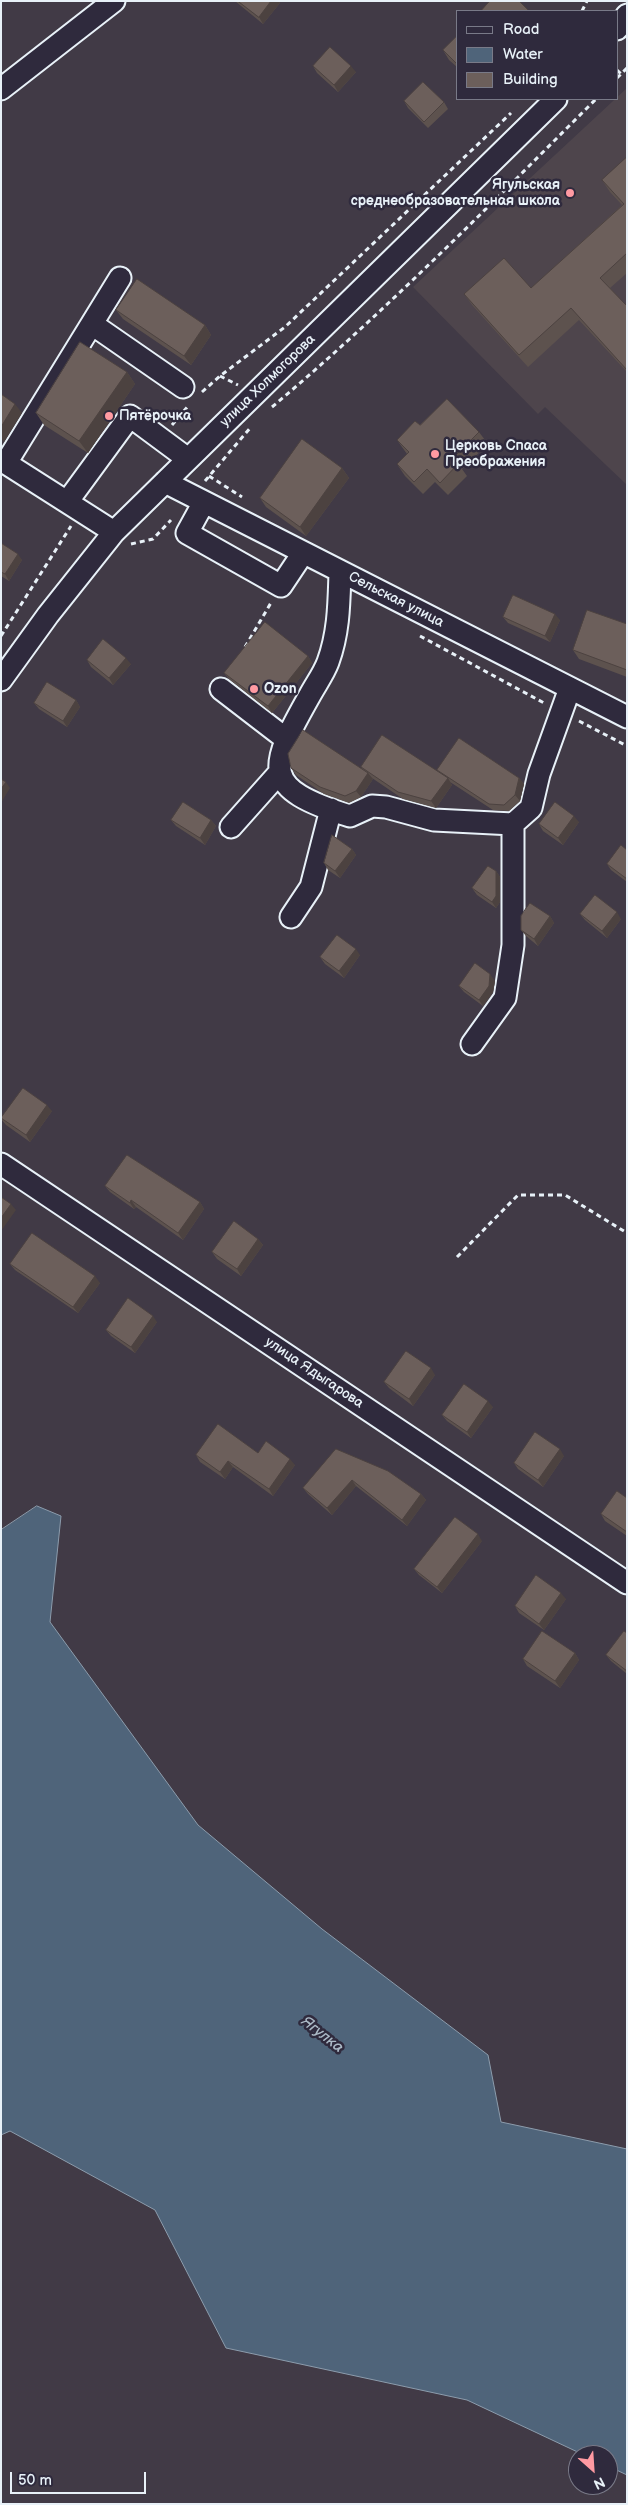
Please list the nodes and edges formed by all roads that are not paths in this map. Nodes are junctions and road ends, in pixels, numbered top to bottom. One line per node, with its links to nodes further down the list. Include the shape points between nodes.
1 (114, 1): 6 (street)
2 (617, 1): 3 (street)
3 (627, 8)
4 (627, 15): 5 (street)
5 (618, 28)
6 (1, 89)
7 (555, 100): 11 (street, улица Холмогорова)
8 (120, 278): 9 (street)
9 (92, 324): 10 (street); 12 (street)
10 (191, 395)
11 (188, 459): 13 (street, улица Холмогорова); 15 (street, via 130,416)
12 (4, 461): 15 (street)
13 (165, 482): 14 (street, Сельская улица); 16 (street, улица Холмогорова)
14 (198, 499): 17 (street, Сельская улица); 17 (street, via 187,534 281,586)
15 (74, 506): 16 (street)
16 (121, 538): 19 (street, улица Холмогорова, via 48,615)
17 (303, 553): 18 (street, Сельская улица)
18 (340, 572): 20 (street, Сельская улица); 23 (street, via 338,625 328,663)
19 (1, 680)
20 (570, 688): 22 (street, Сельская улица); 26 (street, via 530,808)
21 (221, 689): 23 (street)
22 (627, 717)
23 (286, 739): 24 (street, via 279,758)
24 (280, 772): 25 (street, via 287,787 297,795); 27 (street)
25 (331, 810): 26 (street, via 350,816 372,806 386,807 434,820); 28 (street, via 312,887)
26 (513, 824): 29 (street, via 513,945 505,998)
27 (231, 827)
28 (291, 918)
29 (472, 1044)
30 (1, 1164): 31 (street, улица Ядыгарова)
31 (627, 1583)

